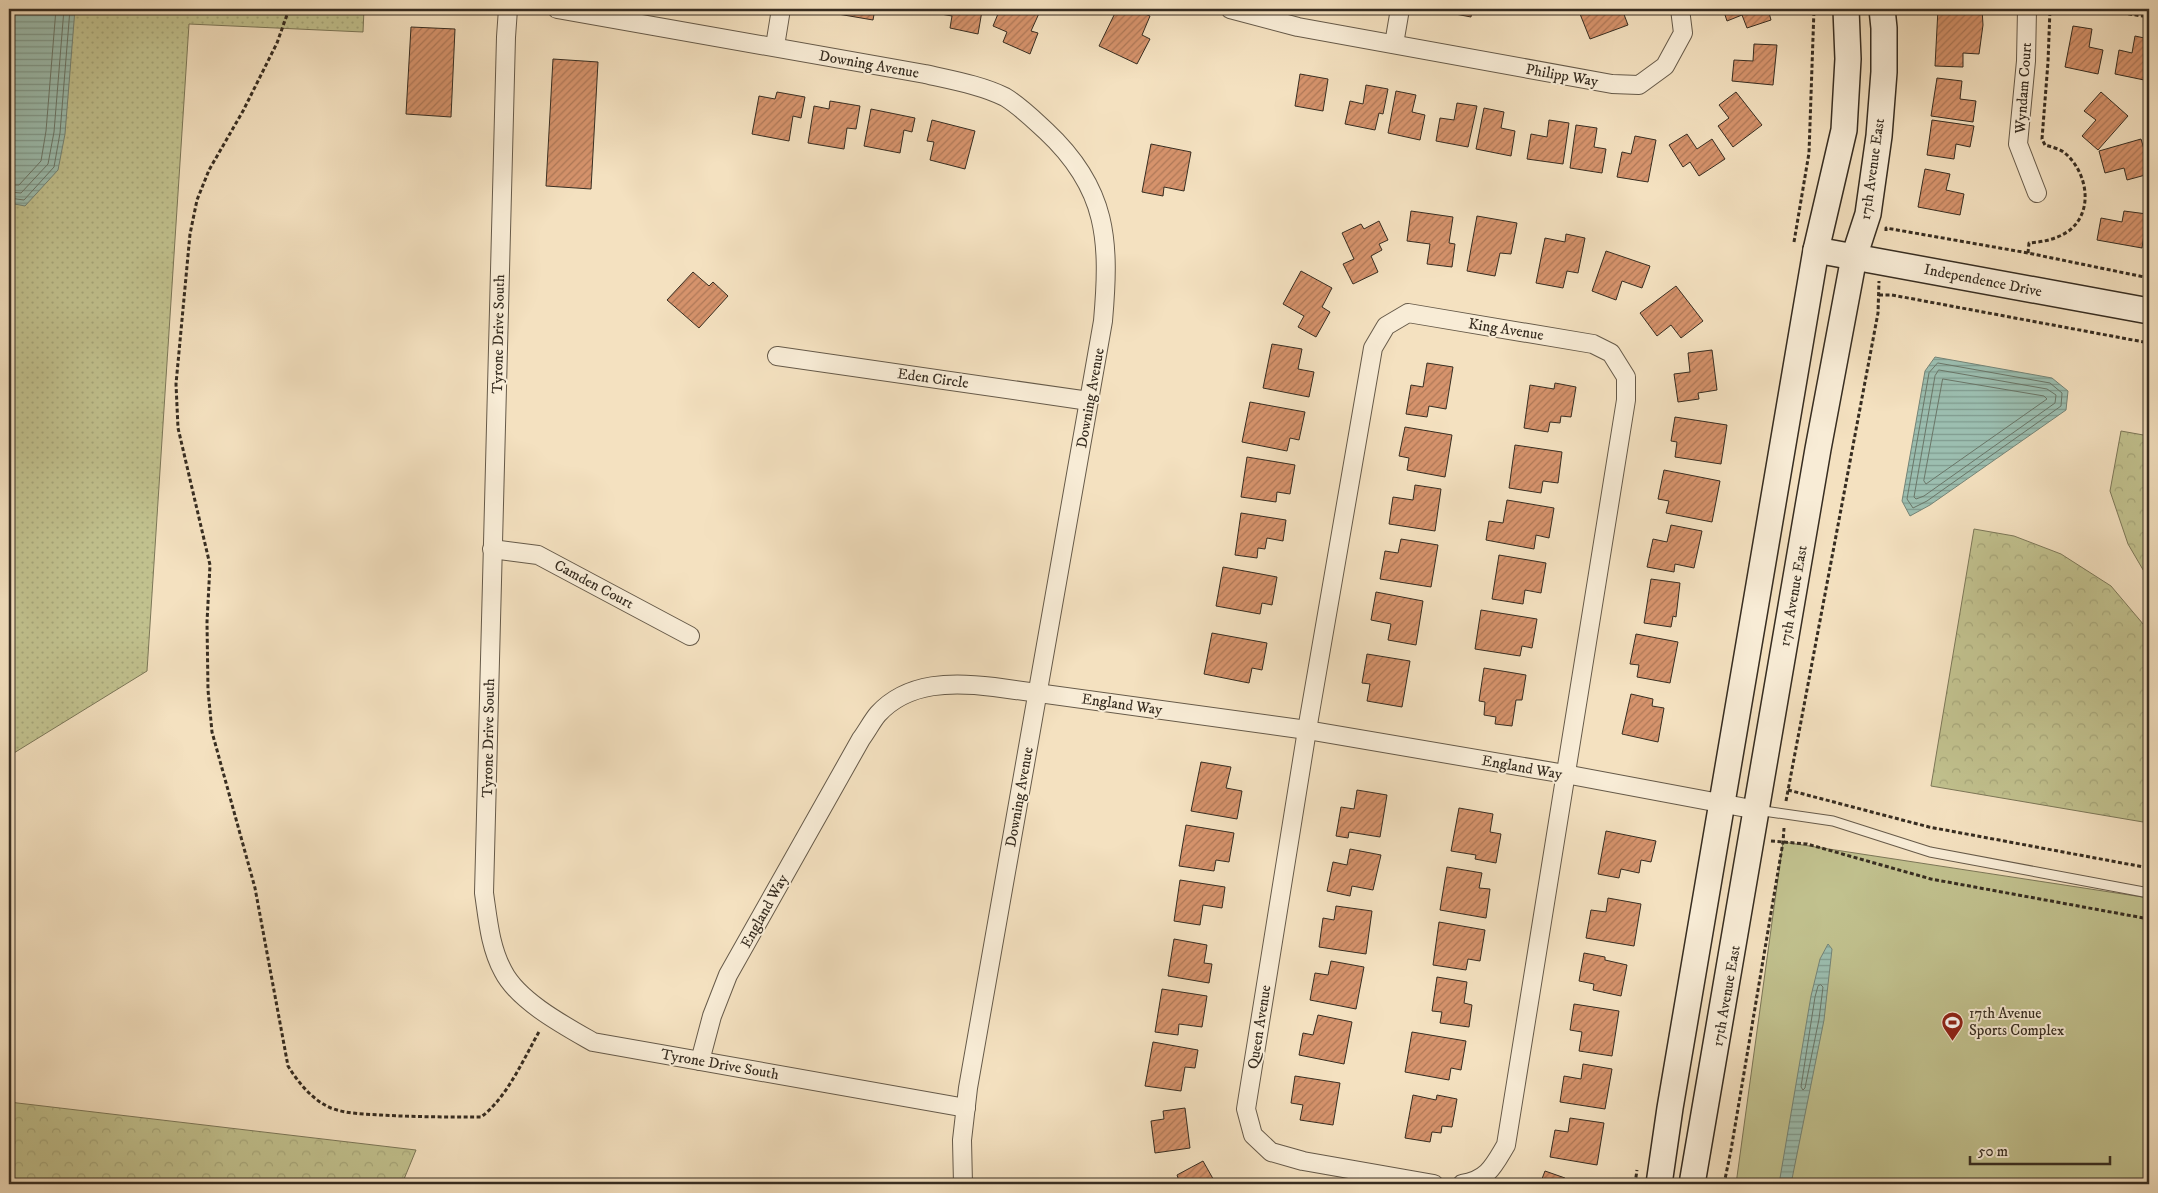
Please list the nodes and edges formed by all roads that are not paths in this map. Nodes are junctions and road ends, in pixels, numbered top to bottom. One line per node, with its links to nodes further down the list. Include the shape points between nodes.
1 (508, 9): 18 (street, Tyrone Drive South)
2 (557, 9): 11 (street, Downing Avenue)
3 (781, 9): 11 (street)
4 (1230, 9): 10 (street, Philipp Way, via 1298,27)
5 (1400, 9): 10 (street)
6 (1680, 9): 10 (street, Philipp Way, via 1683,32 1665,66 1639,85 1612,84)
7 (1846, 9): 13 (street, via 1848,59 1844,130)
8 (1882, 9): 14 (street, 17th Avenue East, via 1884,72 1879,136 1868,214)
9 (2027, 9): 12 (street, Wyndam Court, via 2026,70 2018,144)
10 (1394, 44)
11 (775, 46): 17 (street, Downing Avenue, via 977,87 1004,97 1056,140 1094,195 1106,249 1103,321)
12 (2037, 194)
13 (1816, 250): 14 (street, Independence Drive); 23 (street)
14 (1854, 257): 15 (street, Independence Drive); 24 (street, 17th Avenue East, via 1816,459)
15 (2149, 311)
16 (777, 356): 17 (street, Eden Circle)
17 (1089, 401): 20 (street, Downing Avenue)
18 (492, 549): 19 (street, Camden Court, via 538,554); 26 (street, Tyrone Drive South, via 484,893 490,938 503,972 521,994 593,1042)
19 (690, 636)
20 (1038, 692): 21 (street, England Way); 26 (street, England Way, via 966,684 934,685 898,698 879,713 728,975 712,1016); 27 (street, Downing Avenue)
21 (1307, 730): 22 (street, England Way); 22 (street, King Avenue, via 1373,348 1386,326 1408,313 1593,344 1611,353 1626,377 1626,400); 29 (street, Queen Avenue, via 1246,1109 1253,1135 1271,1152 1303,1161)
22 (1566, 774): 23 (street, England Way); 30 (street, via 1506,1145 1490,1173)
23 (1722, 804): 24 (street, England Way); 31 (street)
24 (1757, 810): 25 (lane, via 1834,821 1930,852); 32 (street, 17th Avenue East)
25 (2149, 893)
26 (700, 1061): 27 (street, Tyrone Drive South)
27 (966, 1108): 28 (street, Downing Avenue, via 962,1140)
28 (963, 1184)
29 (1434, 1184)
30 (1462, 1184)
31 (1659, 1184)
32 (1692, 1184)

